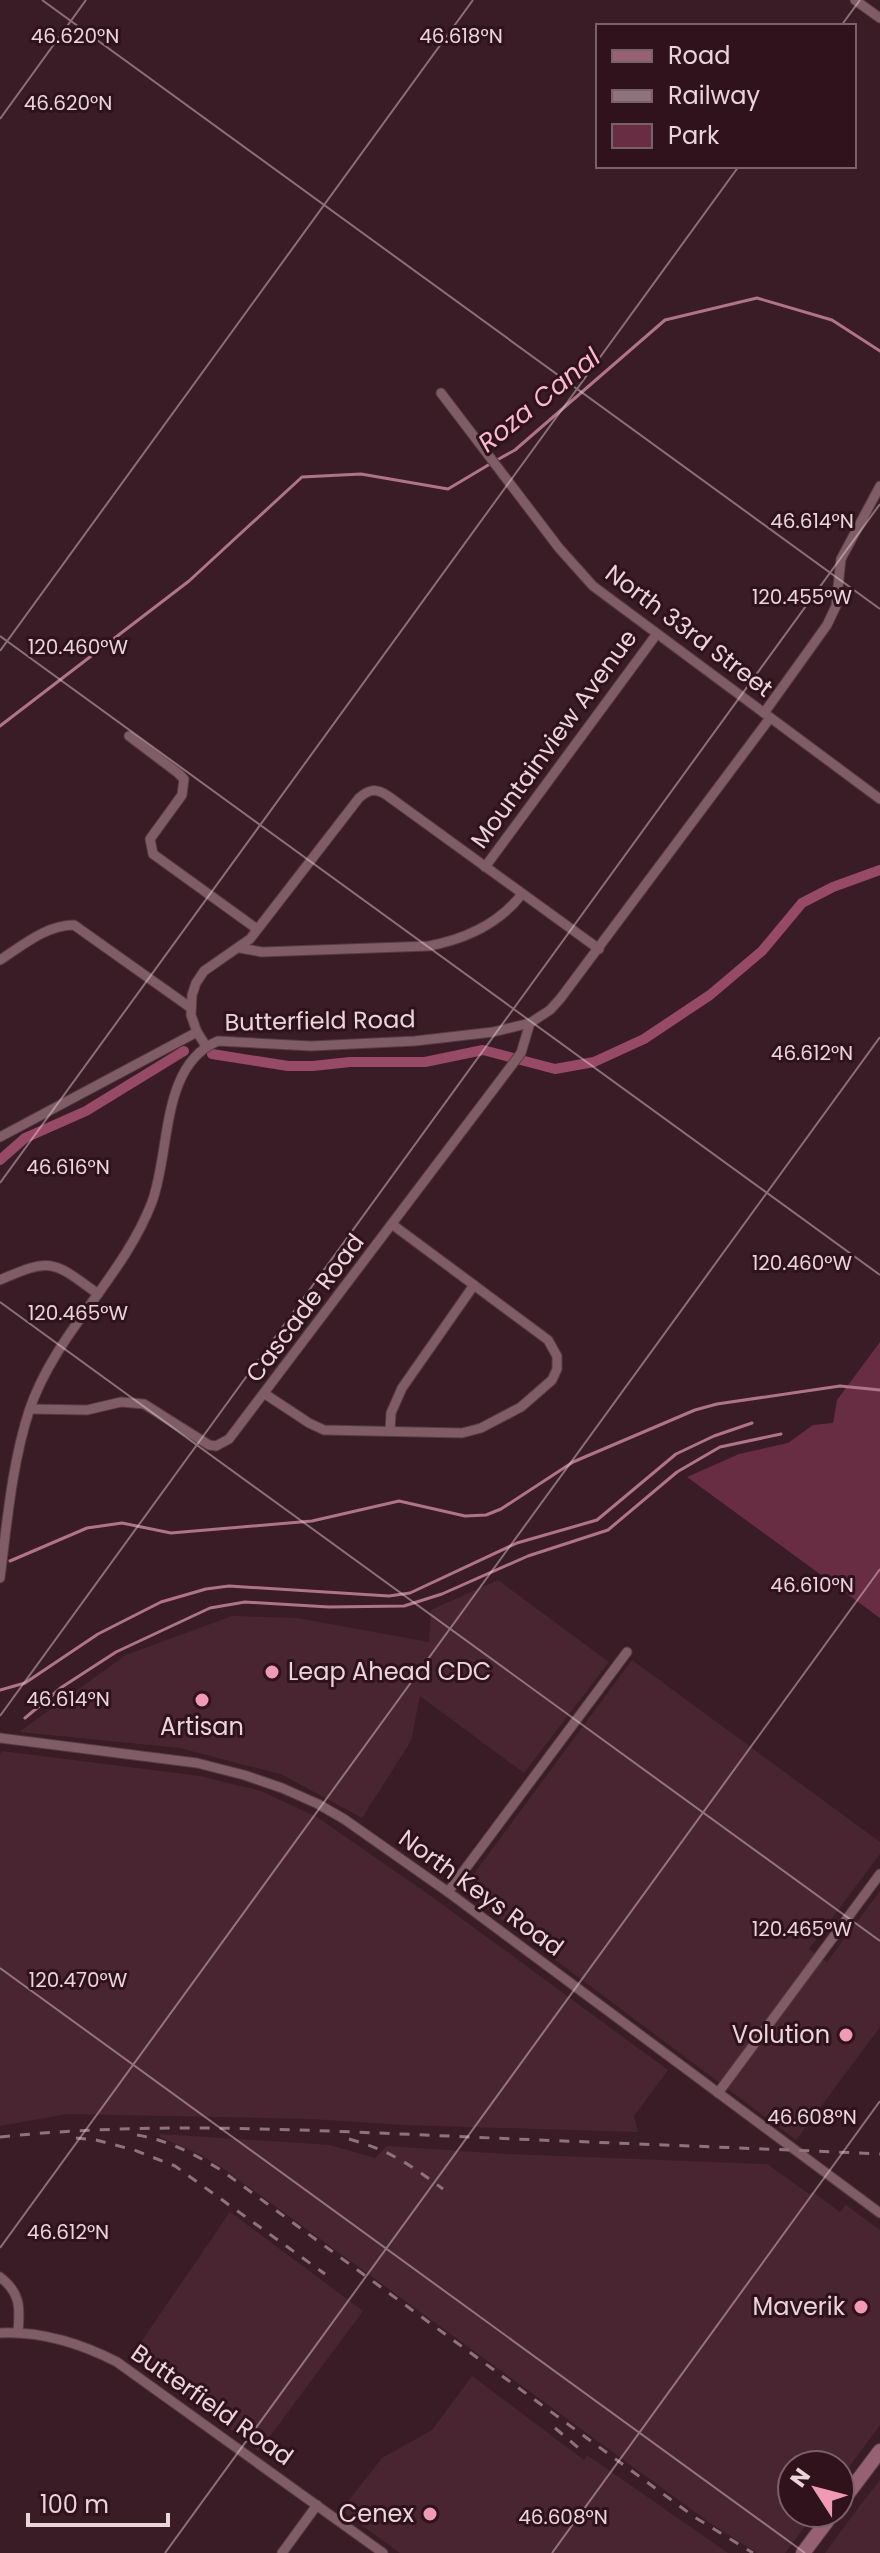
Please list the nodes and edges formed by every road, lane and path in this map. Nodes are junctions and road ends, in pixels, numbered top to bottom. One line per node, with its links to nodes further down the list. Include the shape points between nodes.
1 (855, 0): 2 (street)
2 (880, 18)
3 (441, 393): 5 (street, North 33rd Street, via 559,548 593,586)
4 (880, 486): 6 (street, Butterfield Road, via 841,559 836,606 827,625)
5 (656, 635): 6 (street, North 33rd Street); 9 (street, Mountainview Avenue)
6 (767, 715): 8 (street, North 33rd Street); 13 (street, Butterfield Road)
7 (129, 736): 11 (street, via 184,779 182,795 150,839 153,854)
8 (880, 799)
9 (485, 867): 10 (street); 11 (street, via 374,790 359,798)
10 (522, 894): 12 (street, via 490,924 429,946 262,952); 13 (street)
11 (257, 929): 12 (street)
12 (240, 948): 15 (street, via 204,971)
13 (599, 949): 16 (street, Butterfield Road, via 550,1010)
14 (0, 960): 15 (street, via 44,932 74,925)
15 (191, 1008): 17 (street)
16 (530, 1023): 18 (street, Butterfield Road, via 402,1042 311,1046 230,1040); 20 (street, Cascade Road, via 521,1053)
17 (197, 1032): 18 (street); 19 (street)
18 (206, 1046): 23 (street, Butterfield Road, via 188,1062 177,1085 148,1212)
19 (0, 1137)
20 (393, 1225): 22 (street); 24 (street, Cascade Road)
21 (0, 1280): 23 (street, via 36,1265 52,1265)
22 (474, 1285): 26 (street, via 402,1388); 26 (street, via 548,1340 557,1356 552,1380 500,1420 462,1433)
23 (98, 1294): 25 (street, Butterfield Road, via 51,1364)
24 (265, 1394): 25 (street, Cascade Road, via 234,1435 216,1446 144,1404); 26 (street, via 324,1430)
25 (30, 1409): 27 (street, Butterfield Road)
26 (390, 1431)
27 (4, 1508): 28 (street, Butterfield Road)
28 (0, 1578)
29 (627, 1652): 32 (street)
30 (0, 1738): 32 (street, North Keys Road, via 197,1763 270,1783 344,1819)
31 (880, 1874): 33 (street)
32 (448, 1892): 33 (street, North Keys Road)
33 (718, 2093): 34 (street, North Keys Road)
34 (880, 2213)
35 (0, 2277): 36 (street, via 17,2295)
36 (18, 2332): 37 (street, Butterfield Road); 40 (street, Butterfield Road, via 72,2342 117,2362)
37 (0, 2333)
38 (880, 2451): 39 (main road)
39 (856, 2483)
40 (317, 2505): 42 (street); 43 (street, Butterfield Road)
41 (821, 2529): 44 (main road)
42 (282, 2553)
43 (383, 2553)
44 (803, 2553)

